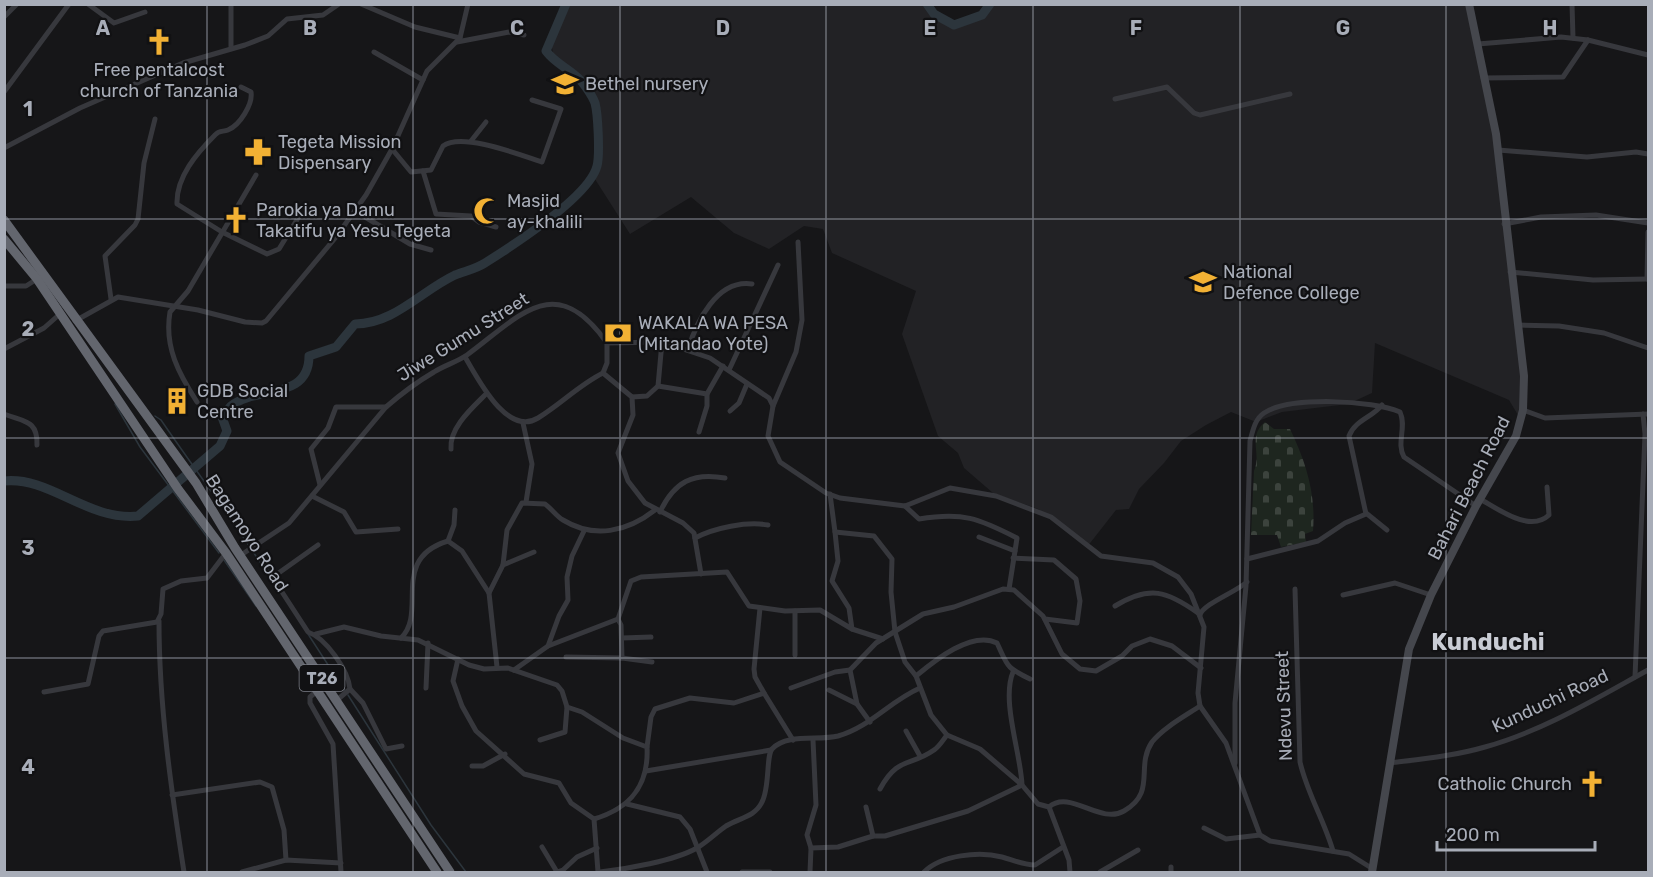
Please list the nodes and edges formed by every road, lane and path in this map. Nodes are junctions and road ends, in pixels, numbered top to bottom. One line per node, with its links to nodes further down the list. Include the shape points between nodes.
1 (17, 4): 11 (street)
2 (69, 4): 23 (street)
3 (88, 4): 10 (street, via 114,23)
4 (231, 4): 17 (street)
5 (339, 4): 17 (street, via 323,15 286,19 268,36)
6 (361, 4): 15 (street)
7 (468, 4): 15 (street)
8 (1469, 4): 16 (street, Bahari Beach Road)
9 (1572, 4): 13 (street)
10 (145, 12)
11 (4, 17)
12 (524, 35): 15 (street, via 509,32)
13 (1573, 38): 14 (street); 16 (street)
14 (1588, 39): 19 (street); 20 (street, via 1563,77)
15 (458, 40): 21 (street, via 430,66)
16 (1478, 44): 20 (street, Bahari Beach Road)
17 (231, 47): 30 (street, via 183,63 80,108)
18 (374, 52): 21 (street)
19 (1648, 56)
20 (1483, 78): 32 (street, Bahari Beach Road)
21 (423, 80): 31 (street)
22 (242, 87): 42 (street, via 251,92 250,107 228,130 214,135 192,160 177,195 177,204 182,209)
23 (4, 92)
24 (1290, 94): 25 (street, via 1200,115 1167,87)
25 (1115, 99)
26 (532, 100): 29 (street, via 561,110 542,162)
27 (155, 120): 53 (street, via 143,171 138,219 105,256)
28 (486, 122): 29 (street)
29 (471, 141): 34 (street, via 447,143 434,166)
30 (4, 148)
31 (392, 149): 34 (street, via 411,172); 36 (street)
32 (1498, 150): 33 (street, via 1587,157); 40 (street, Bahari Beach Road)
33 (1648, 154)
34 (423, 171): 41 (street, via 436,214 471,216)
35 (256, 175): 42 (street)
36 (356, 211): 46 (street, via 410,244); 54 (street, via 262,323)
37 (297, 218): 42 (street, via 279,249 267,254)
38 (4, 220): 56 (highway, Bagamoyo Road / T26)
39 (1648, 223): 40 (street, via 1596,215 1541,217)
40 (1504, 224): 48 (street, Bahari Beach Road)
41 (496, 227)
42 (222, 232): 54 (street, via 188,291)
43 (1648, 232): 50 (street)
44 (4, 239): 49 (highway, Bagamoyo Road / T26)
45 (798, 242): 75 (street, via 802,320 796,352)
46 (431, 250)
47 (778, 265): 66 (street)
48 (1510, 272): 50 (street, via 1593,280); 58 (street, Bahari Beach Road)
49 (37, 279): 52 (street, via 26,286); 55 (highway, Bagamoyo Road / T26)
50 (1648, 279)
51 (752, 284): 63 (street, via 733,285 715,301 699,320)
52 (4, 286)
53 (111, 299): 54 (street); 56 (street)
54 (173, 308): 73 (street, via 169,317 173,361)
55 (61, 313): 57 (highway, Bagamoyo Road / T26); 62 (street, via 44,328)
56 (78, 319): 57 (street); 108 (highway, Bagamoyo Road / T26, via 196,483)
57 (69, 325): 107 (highway, Bagamoyo Road / T26)
58 (1517, 325): 61 (street, via 1604,333); 77 (street, Bahari Beach Road, via 1524,376)
59 (662, 342): 60 (street); 63 (street); 69 (street)
60 (607, 343): 64 (street, Jiwe Gumu Street, via 575,311 561,303 544,304 507,323); 67 (street)
61 (1648, 348)
62 (4, 349)
63 (688, 350): 65 (street)
64 (465, 357): 70 (street); 76 (street, Jiwe Gumu Street, via 435,371)
65 (723, 366): 66 (street); 71 (street)
66 (729, 370): 68 (street)
67 (603, 373): 72 (street); 81 (street, via 539,418)
68 (747, 384): 75 (street, via 769,398); 78 (street, via 739,403)
69 (658, 386): 71 (street); 72 (street, via 647,396)
70 (486, 394): 81 (street, via 514,421); 84 (street, via 455,429)
71 (707, 394): 82 (street)
72 (632, 398): 94 (street, via 633,415 619,447 619,460 628,482)
73 (197, 402)
74 (1382, 405): 91 (street, via 1402,415 1404,457); 95 (street, via 1351,430 1349,436); 110 (street, via 1319,403 1263,413 1250,441)
75 (772, 406): 88 (street, via 768,436 780,462)
76 (386, 407): 86 (street, Jiwe Gumu Street); 86 (street, via 336,407 328,428 311,448)
77 (1523, 410): 80 (street, via 1545,418); 91 (street, Bahari Beach Road, via 1516,436)
78 (730, 411)
79 (4, 414): 83 (street, via 34,427)
80 (1646, 414): 147 (street)
81 (523, 423): 90 (street, via 532,464)
82 (699, 432)
83 (37, 445)
84 (451, 449)
85 (725, 478): 94 (street, via 705,474 695,477 670,493)
86 (320, 485): 89 (street, Jiwe Gumu Street)
87 (1546, 487): 91 (street, via 1550,510 1541,521 1529,522)
88 (830, 494): 92 (street); 100 (street)
89 (312, 496): 97 (street, via 344,512 356,532); 108 (street, Jiwe Gumu Street, via 289,523)
90 (526, 502): 99 (street, via 546,504 561,519); 111 (street, via 519,505 507,530)
91 (1478, 503): 118 (street, Bahari Beach Road)
92 (905, 506): 105 (street, via 919,519 950,514 982,520 1017,538); 122 (street, via 950,488 996,496 1041,511 1101,556 1153,563 1172,572 1186,586)
93 (455, 510): 103 (street)
94 (657, 511): 99 (street, via 624,527); 102 (street, via 682,523)
95 (1366, 513): 98 (street); 110 (street, via 1318,541)
96 (768, 525): 102 (street, via 756,523)
97 (398, 529)
98 (1387, 530)
99 (584, 531): 134 (street, via 572,556 568,600)
100 (835, 532): 126 (street, via 838,561 832,581 849,608); 127 (street, via 874,536 890,555)
101 (980, 537): 105 (street)
102 (695, 538): 112 (street)
103 (448, 541): 116 (street, via 462,551); 131 (street, via 432,548 416,568 411,588 411,624)
104 (318, 544): 128 (street, via 271,575 308,632)
105 (1015, 551): 109 (street)
106 (534, 552): 111 (street)
107 (226, 554): 125 (street, via 207,578 181,581 163,589); 154 (highway, Bagamoyo Road / T26)
108 (241, 555): 157 (highway, Bagamoyo Road / T26)
109 (1013, 558): 114 (street); 124 (street, via 1054,560 1076,579 1080,601 1077,623)
110 (1247, 559): 113 (street)
111 (503, 565): 116 (street)
112 (701, 574): 120 (street, via 727,572 745,603); 123 (street, via 636,578 631,581)
113 (1247, 582): 122 (street, via 1200,612); 174 (street, via 1234,703)
114 (1010, 589): 124 (street); 127 (street, via 994,590 954,607 923,614)
115 (1295, 589): 192 (street, Ndevu Street, via 1300,762)
116 (489, 593): 140 (street)
117 (1343, 595): 118 (street, via 1395,583)
118 (1431, 595): 172 (street, Bahari Beach Road, via 1409,650)
119 (1115, 606): 122 (street, via 1133,595 1161,593 1182,601)
120 (760, 608): 121 (street); 156 (street, via 754,669)
121 (795, 611): 126 (street, via 820,610); 135 (street)
122 (1200, 616): 141 (street, via 1204,636)
123 (618, 619): 129 (street); 134 (street)
124 (1045, 619): 141 (street, via 1062,654 1080,669 1096,671 1132,646 1150,639 1172,646)
125 (159, 620): 155 (street, via 103,632 88,684); 178 (street, via 162,704)
126 (852, 628): 132 (street)
127 (895, 632): 132 (street); 146 (street, via 905,662)
128 (316, 634): 131 (street, via 344,627); 152 (street, via 344,670)
129 (622, 638): 130 (street); 137 (street)
130 (651, 638)
131 (401, 639): 133 (street)
132 (883, 639): 143 (street)
133 (428, 643): 138 (street); 149 (street)
134 (548, 646): 142 (street)
135 (795, 655)
136 (566, 657): 137 (street)
137 (622, 658): 139 (street)
138 (458, 659): 140 (street, via 479,668); 170 (street, via 453,681 462,706 476,730)
139 (652, 662)
140 (498, 667): 142 (street)
141 (1201, 668): 159 (street)
142 (514, 670): 160 (street, via 557,686)
143 (850, 670): 150 (street); 158 (street)
144 (1648, 670): 147 (street, Kunduchi Road)
145 (1013, 672): 146 (street, via 999,656 996,643 989,639 969,643 935,660); 148 (street); 176 (street, via 1010,691)
146 (916, 676): 151 (street)
147 (1635, 677): 172 (street, Kunduchi Road, via 1566,714 1488,747)
148 (1030, 679)
149 (426, 688)
150 (791, 688)
151 (920, 688): 161 (street); 163 (street, via 931,716)
152 (350, 689): 157 (street); 167 (street, via 363,703 386,749)
153 (829, 690): 158 (street)
154 (317, 691): 194 (street, via 309,701 333,744); 201 (highway, Bagamoyo Road / T26)
155 (44, 692)
156 (764, 693): 165 (street); 168 (street, via 734,703 690,698 655,709)
157 (337, 700): 202 (highway, Bagamoyo Road / T26)
158 (857, 704): 161 (street)
159 (1200, 706): 174 (street, via 1226,743); 181 (street, via 1153,741 1146,756 1143,794 1123,812 1108,815 1067,803)
160 (567, 707): 164 (street, via 565,732); 168 (street)
161 (870, 722): 166 (street, via 854,731)
162 (906, 731): 171 (street)
163 (947, 735): 171 (street, via 936,749); 176 (street, via 980,749)
164 (540, 740)
165 (792, 740): 166 (street); 169 (street)
166 (813, 740): 190 (street, via 816,797 807,835)
167 (402, 746)
168 (647, 747): 175 (street)
169 (771, 750): 175 (street); 189 (street, via 767,791 758,809 727,825)
170 (505, 754): 173 (street, via 483,766); 182 (street, via 524,774 559,783 571,803)
171 (920, 756): 177 (street, via 893,770)
172 (1390, 763): 196 (street, Bahari Beach Road)
173 (472, 766)
174 (1234, 770): 184 (street)
175 (646, 771): 179 (street, via 640,788)
176 (1022, 785): 181 (street, via 1038,804); 185 (street, via 968,812)
177 (880, 789)
178 (172, 795): 193 (street, via 260,782 272,787 284,830); 198 (street)
179 (627, 804): 182 (street); 189 (street, via 680,818 690,829)
180 (866, 807): 185 (street)
181 (1049, 807): 187 (street)
182 (594, 819): 188 (street)
183 (1204, 828): 184 (street, via 1226,838)
184 (1260, 835): 192 (street, via 1270,841)
185 (873, 836): 190 (street, via 838,847)
186 (542, 847): 188 (street, via 557,872)
187 (1063, 847): 208 (street, via 1035,864 971,854 934,865); 209 (street)
188 (597, 848): 203 (street)
189 (697, 848): 195 (street); 204 (street)
190 (811, 848): 197 (street)
191 (1138, 850): 210 (street)
192 (1333, 851): 196 (street, via 1349,854)
193 (286, 860): 194 (street); 199 (street)
194 (341, 863): 200 (street)
195 (635, 870): 203 (street)
196 (1373, 871)
197 (809, 872): 207 (street)
198 (184, 873)
199 (242, 873)
200 (341, 873)
201 (437, 873)
202 (450, 873)
203 (599, 873)
204 (707, 873)
205 (742, 873): 206 (street)
206 (770, 873)
207 (801, 873)
208 (924, 873)
209 (1070, 873)
210 (1100, 873)

